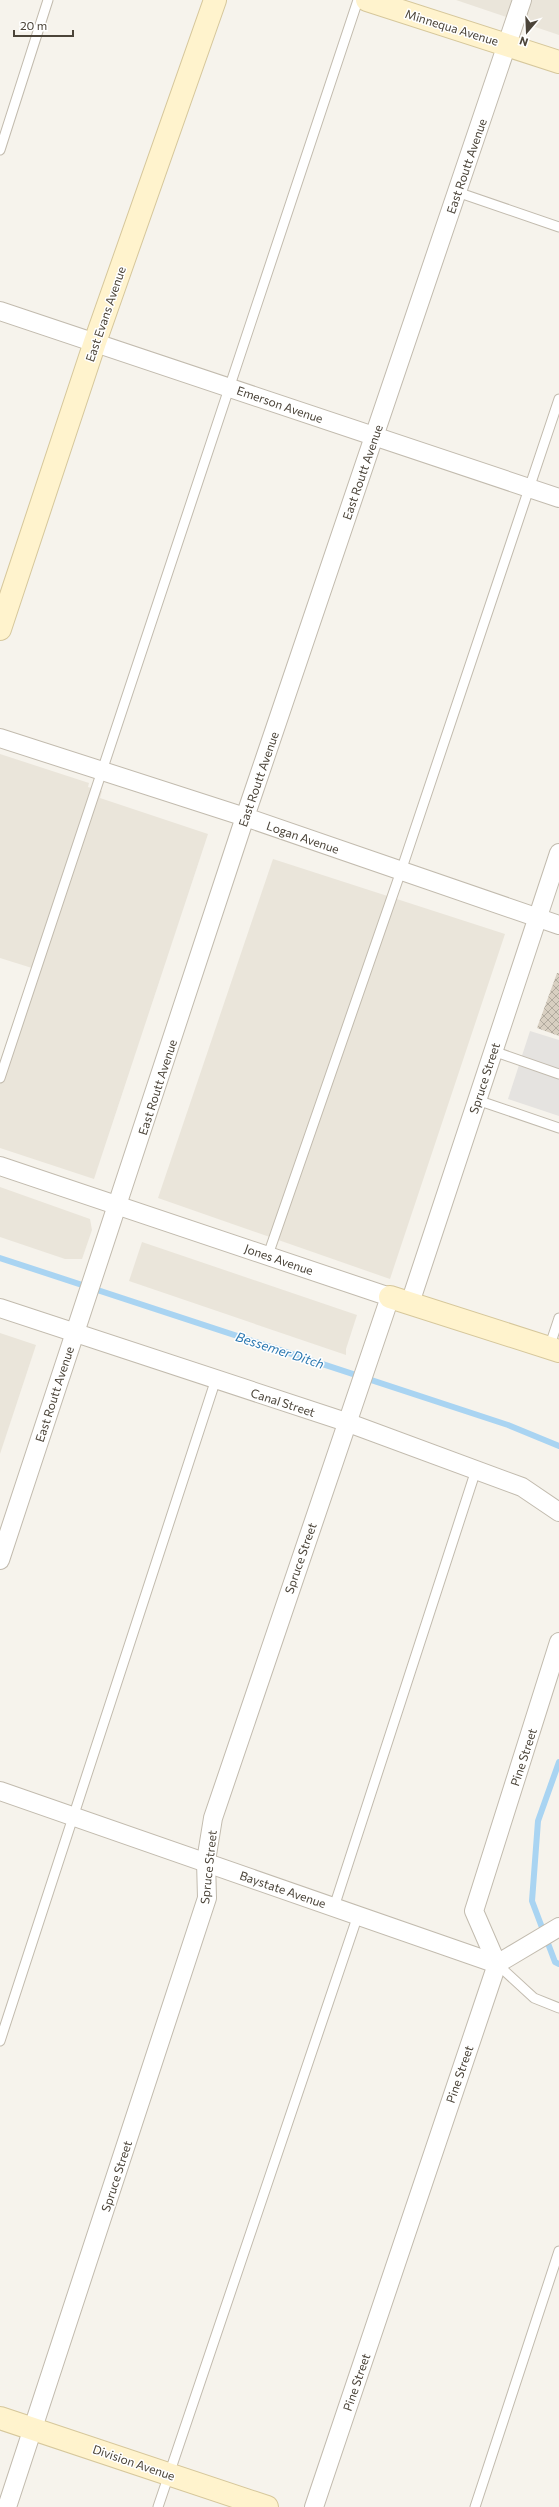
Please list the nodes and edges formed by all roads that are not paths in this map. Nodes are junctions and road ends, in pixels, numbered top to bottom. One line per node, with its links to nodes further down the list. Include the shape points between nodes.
1 (48, 0): 8 (lane)
2 (215, 0): 12 (street, East Evans Avenue)
3 (358, 0): 13 (lane)
4 (367, 0): 6 (street, Minnequa Avenue)
5 (522, 0): 6 (street, East Routt Avenue)
6 (507, 44): 7 (street, Minnequa Avenue); 9 (street, East Routt Avenue)
7 (559, 62)
8 (0, 150)
9 (457, 192): 10 (lane); 15 (street, East Routt Avenue)
10 (559, 227)
11 (0, 310): 12 (street, Emerson Avenue)
12 (95, 342): 13 (street, Emerson Avenue); 18 (street, East Evans Avenue)
13 (229, 387): 15 (street, Emerson Avenue); 20 (lane)
14 (559, 399): 16 (lane)
15 (375, 436): 16 (street, Emerson Avenue); 21 (street, East Routt Avenue)
16 (530, 488): 17 (street, Emerson Avenue); 23 (lane)
17 (559, 498)
18 (0, 629)
19 (0, 738): 20 (street, Logan Avenue)
20 (102, 771): 21 (street, Logan Avenue); 28 (lane)
21 (245, 817): 23 (street, Logan Avenue); 32 (street, East Routt Avenue)
22 (559, 853): 24 (street, Spruce Street)
23 (401, 871): 24 (street, Logan Avenue); 33 (lane)
24 (537, 918): 25 (street, Logan Avenue); 26 (street, Spruce Street)
25 (559, 925)
26 (493, 1051): 27 (lane); 29 (street, Spruce Street)
27 (559, 1074)
28 (0, 1078)
29 (477, 1100): 30 (lane); 34 (street, Spruce Street)
30 (559, 1128)
31 (0, 1166): 32 (street, Jones Avenue)
32 (118, 1205): 33 (street, Jones Avenue); 37 (street, East Routt Avenue)
33 (268, 1255): 34 (street, Jones Avenue)
34 (400, 1300): 38 (street, Jones Avenue); 40 (street, Spruce Street, via 365,1368)
35 (0, 1308): 37 (street, Canal Street)
36 (559, 1318): 38 (lane)
37 (74, 1333): 39 (street, Canal Street); 43 (street, East Routt Avenue)
38 (554, 1350)
39 (216, 1379): 40 (street, Canal Street); 46 (lane)
40 (346, 1422): 41 (street, Canal Street); 47 (street, Spruce Street, via 213,1818)
41 (476, 1470): 42 (street, Canal Street, via 522,1486); 48 (lane)
42 (559, 1512)
43 (0, 1560)
44 (559, 1642): 51 (street, Pine Street, via 474,1911)
45 (0, 1791): 46 (street, Baystate Avenue)
46 (72, 1816): 47 (street, Baystate Avenue); 53 (lane)
47 (206, 1861): 48 (street, Baystate Avenue); 56 (street, Spruce Street, via 207,1898)
48 (334, 1907): 49 (street, Baystate Avenue)
49 (358, 1915): 51 (street, Baystate Avenue); 57 (lane)
50 (559, 1926): 51 (street)
51 (497, 1964): 52 (lane, via 534,1998); 61 (street, Pine Street)
52 (559, 2008)
53 (0, 2041)
54 (559, 2251): 62 (lane)
55 (0, 2418): 56 (street, Division Avenue)
56 (34, 2428): 57 (street, Division Avenue); 58 (street, Spruce Street)
57 (169, 2474): 59 (lane); 60 (street, Division Avenue)
58 (7, 2507)
59 (158, 2507)
60 (267, 2507)
61 (314, 2507)
62 (475, 2507)

